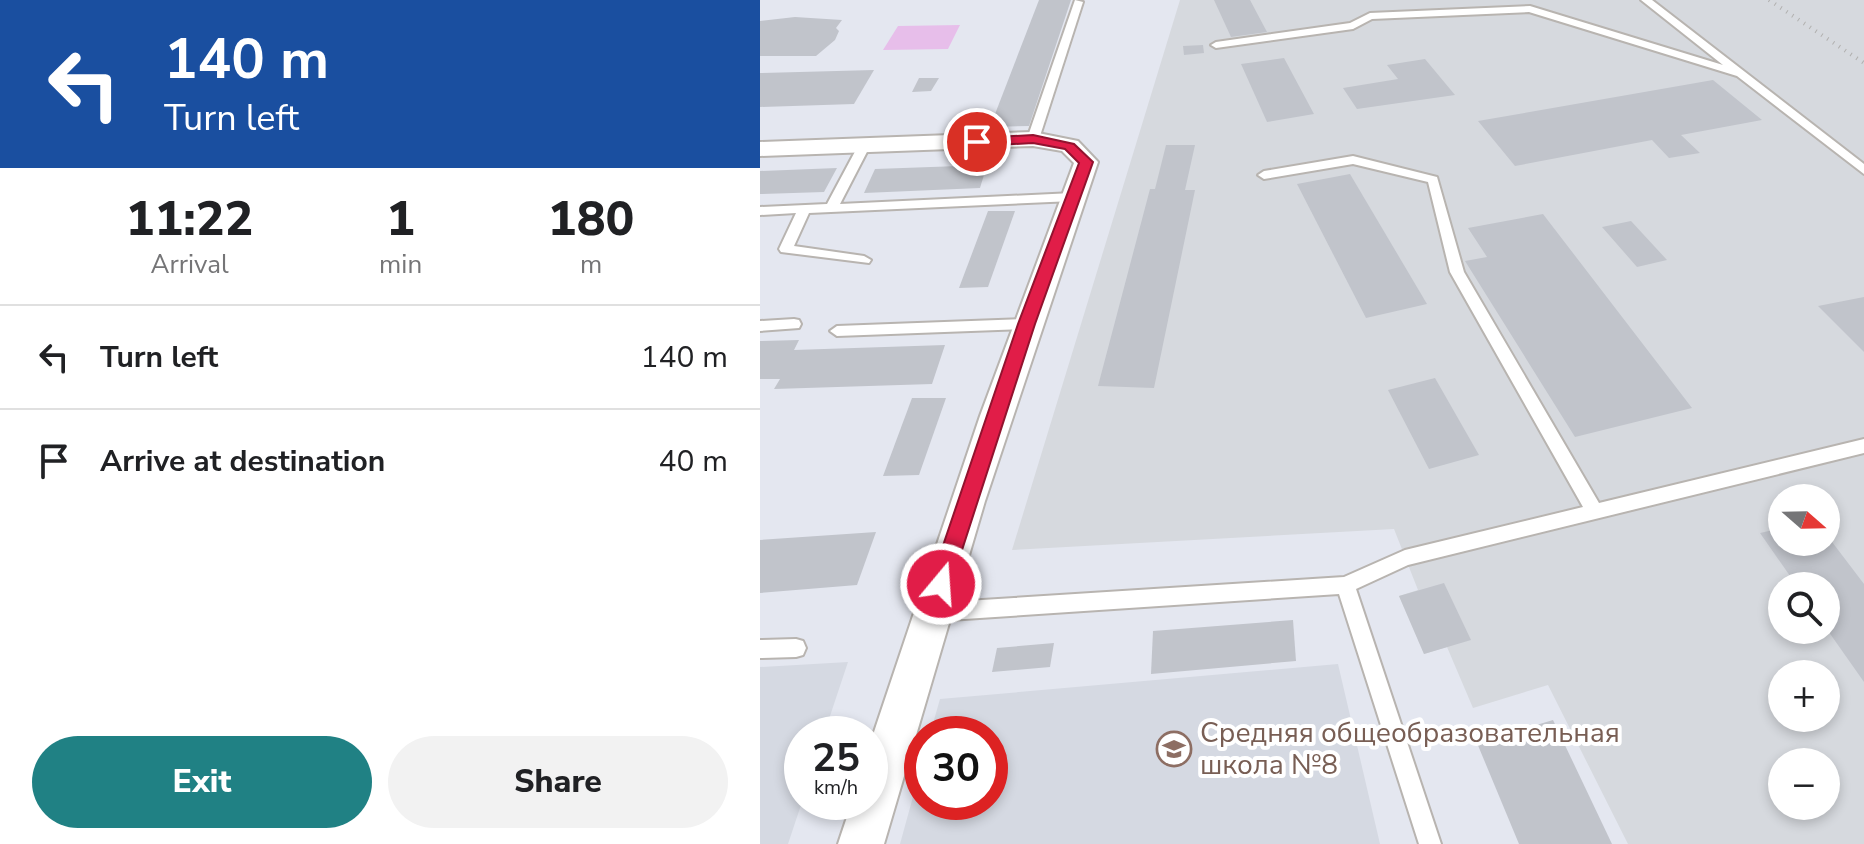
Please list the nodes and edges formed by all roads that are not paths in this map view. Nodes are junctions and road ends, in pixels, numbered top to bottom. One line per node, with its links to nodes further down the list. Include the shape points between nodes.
1 (1646, 0): 4 (lane)
2 (1078, 2): 5 (lane)
3 (1216, 45): 4 (lane, via 1353,26 1370,16 1530,9)
4 (1741, 74): 9 (lane)
5 (1033, 139): 6 (street); 12 (street, via 1070,146 1086,162)
6 (864, 146): 7 (street); 14 (lane)
7 (760, 149)
8 (1864, 153): 9 (lane)
9 (1846, 156): 10 (lane)
10 (1864, 170)
11 (1264, 175): 22 (lane, via 1353,160 1433,180 1457,272)
12 (1073, 197): 14 (lane); 18 (street)
13 (804, 209): 14 (lane); 15 (lane); 16 (lane, via 786,249)
14 (831, 209)
15 (760, 211)
16 (864, 260)
17 (794, 324): 19 (lane)
18 (1027, 324): 20 (lane); 24 (street)
19 (760, 326)
20 (837, 331)
21 (1864, 446): 22 (lane)
22 (1596, 513): 23 (lane, via 1405,558)
23 (1345, 585): 24 (lane); 28 (lane)
24 (931, 613): 27 (street)
25 (796, 648): 26 (lane)
26 (760, 649)
27 (861, 844)
28 (1430, 844)

